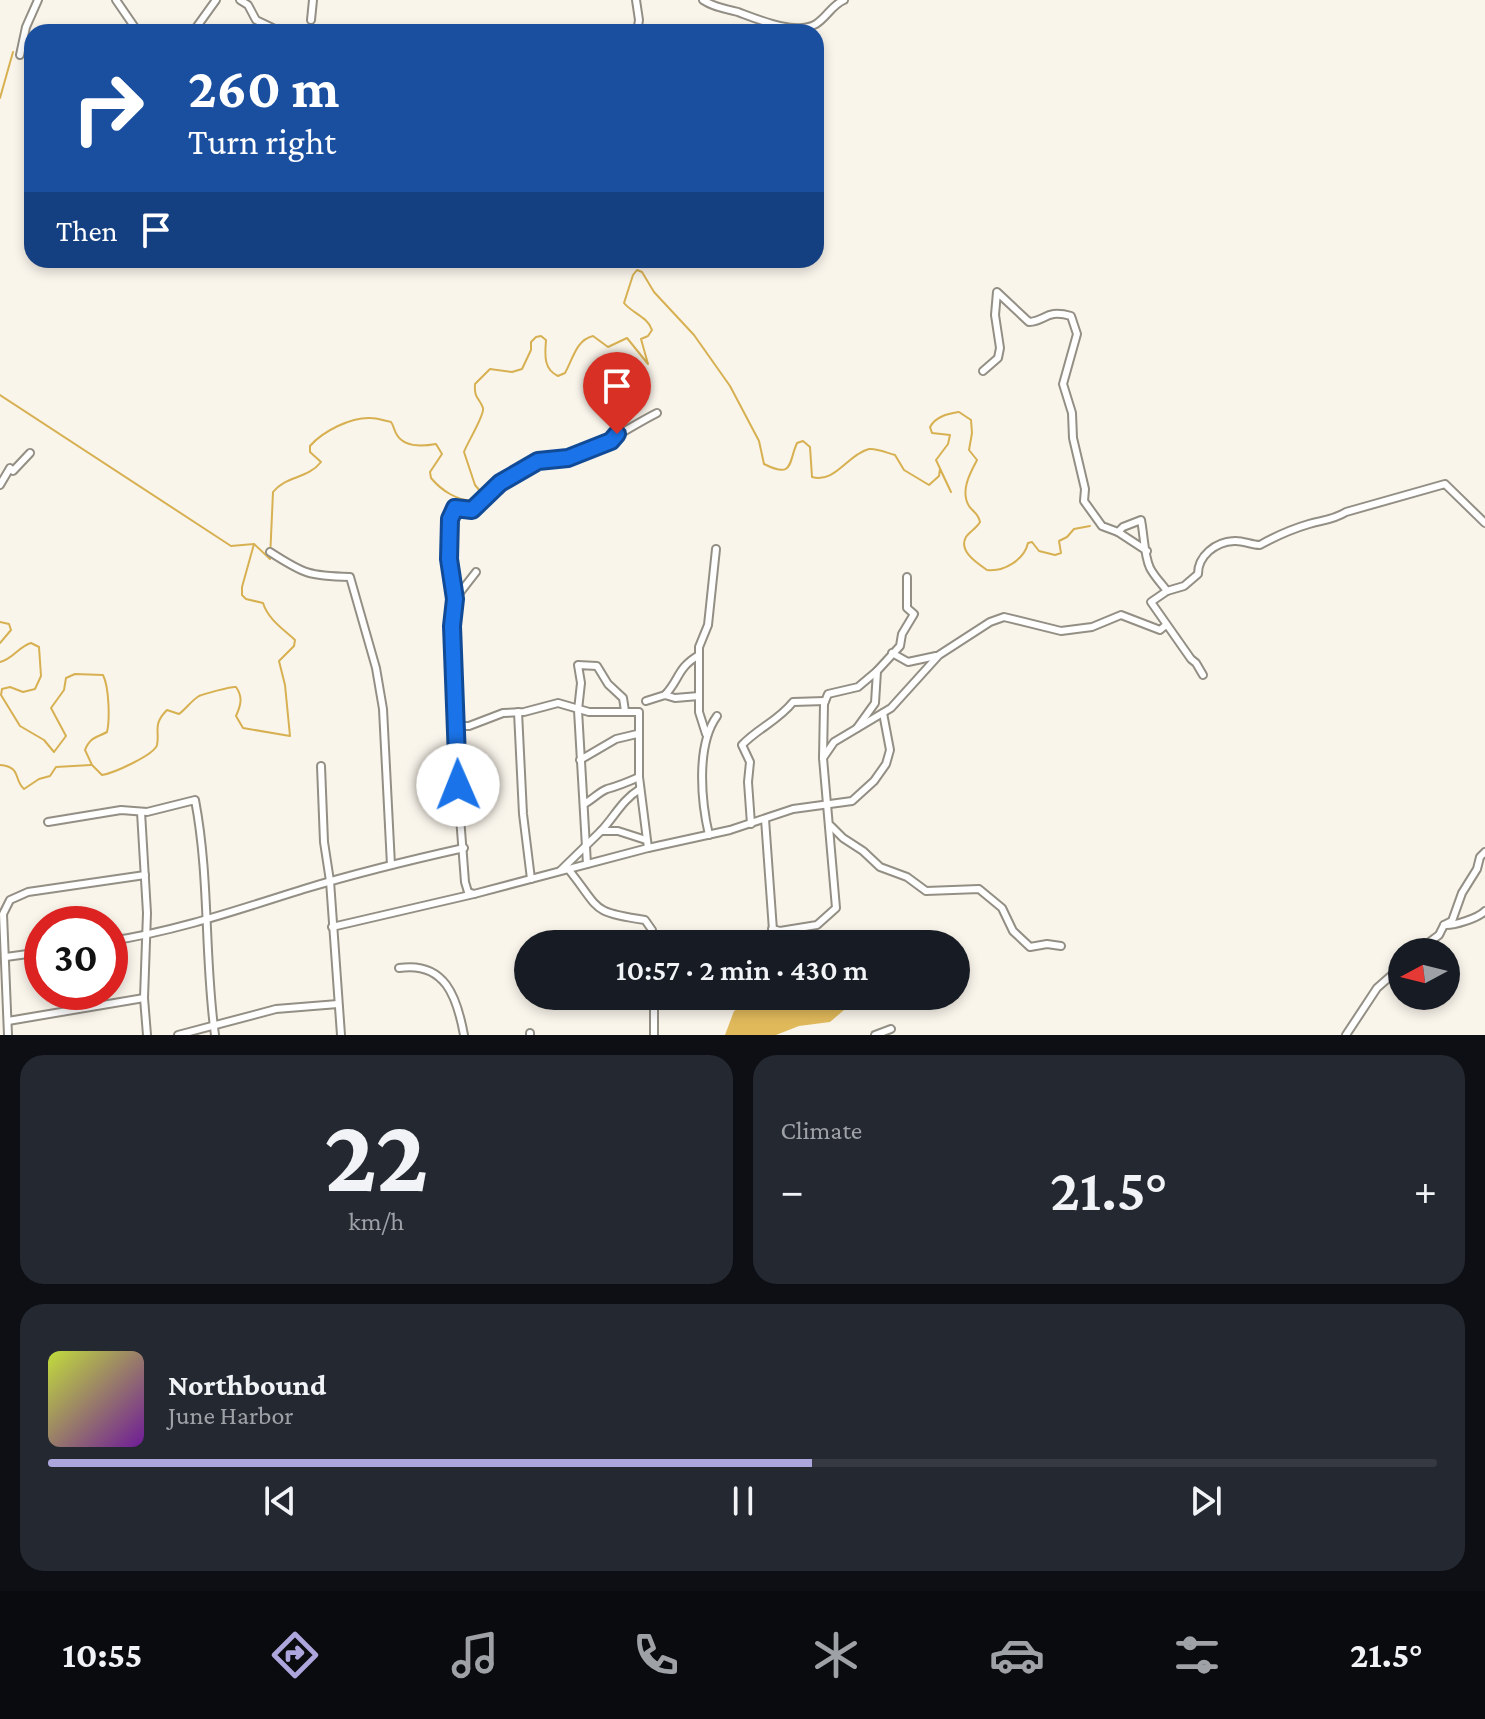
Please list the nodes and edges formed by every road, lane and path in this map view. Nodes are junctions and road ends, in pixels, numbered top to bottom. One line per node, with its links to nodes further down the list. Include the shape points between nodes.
1 (38, 0): 10 (street)
2 (116, 0): 11 (street)
3 (216, 0): 12 (street)
4 (240, 0): 13 (street)
5 (313, 0): 9 (street)
6 (636, 0): 14 (street)
7 (703, 0): 15 (street)
8 (844, 0): 16 (street)
9 (311, 20)
10 (27, 24)
11 (132, 24)
12 (199, 24)
13 (264, 24)
14 (638, 24)
15 (777, 24)
16 (816, 24)
17 (24, 36): 18 (street)
18 (20, 55)
19 (983, 371): 24 (street, via 998,358 1000,348 997,292 1029,322 1048,314 1071,316 1077,334 1063,378 1084,501 1102,526)
20 (657, 413): 31 (street, via 585,452 530,465 500,483 472,510 455,508 449,559)
21 (30, 453): 22 (street, via 13,471 10,468)
22 (0, 485)
23 (1485, 523): 30 (street, via 1445,484 1280,533 1260,545 1234,541 1217,546 1203,555 1198,574)
24 (1118, 532): 26 (street); 26 (street, via 1141,520)
25 (716, 549): 34 (street, via 708,625)
26 (1147, 551): 30 (street, via 1150,568)
27 (270, 552): 71 (street, via 300,572 350,577 383,709)
28 (476, 572): 31 (street)
29 (907, 577): 33 (street, via 907,608 914,614)
30 (1167, 591): 32 (street, via 1151,602)
31 (455, 599): 47 (street)
32 (1166, 625): 35 (street, via 1160,630 1121,615 1092,627 1061,631 1004,617); 37 (street)
33 (892, 653): 35 (street, via 908,662); 36 (street)
34 (699, 655): 38 (street, via 679,671); 39 (street)
35 (939, 655): 45 (street)
36 (877, 671): 41 (street, via 858,687 828,694); 48 (street, via 875,703)
37 (1203, 675)
38 (665, 695): 39 (street); 40 (street)
39 (699, 696): 50 (street)
40 (646, 701)
41 (825, 701): 51 (street); 61 (street, via 793,702 742,745 750,762)
42 (578, 710): 43 (street); 43 (street, via 578,665 597,666 623,698); 44 (street, via 558,703); 52 (street)
43 (625, 711): 49 (street, via 639,712)
44 (518, 712): 47 (street); 75 (street)
45 (883, 713): 48 (street); 57 (street, via 890,750 886,764 852,801)
46 (717, 716): 50 (street)
47 (456, 726): 67 (street)
48 (857, 728): 51 (street, via 834,742)
49 (637, 734): 52 (street, via 616,739); 54 (street)
50 (706, 734): 64 (street, via 702,763)
51 (823, 758): 57 (street)
52 (580, 760): 56 (street)
53 (321, 766): 76 (street)
54 (639, 777): 55 (street); 56 (street, via 603,790)
55 (640, 789): 63 (street, via 625,798); 65 (street)
56 (584, 804): 66 (street)
57 (828, 806): 59 (street, via 806,806); 62 (street)
58 (141, 812): 60 (street, via 108,811); 74 (street); 79 (street, via 195,800)
59 (765, 819): 61 (street); 82 (street)
60 (48, 822)
61 (751, 824): 64 (street)
62 (831, 826): 82 (street, via 836,908 817,925); 87 (street, via 880,867 926,891 979,889 1002,908 1013,931 1030,947)
63 (601, 831): 65 (street); 66 (street)
64 (709, 835): 68 (street)
65 (646, 840): 68 (street)
66 (586, 845): 70 (street); 73 (street)
67 (464, 848): 71 (street); 77 (street, via 465,882)
68 (648, 848): 70 (street)
69 (1485, 852): 80 (street, via 1452,921)
70 (587, 864): 72 (street)
71 (391, 865): 76 (street)
72 (569, 870): 73 (street); 83 (street, via 594,905 606,913 645,920)
73 (558, 873): 75 (street)
74 (145, 875): 84 (street); 89 (street, via 28,892 10,900 1,926)
75 (531, 879): 77 (street)
76 (330, 881): 79 (street); 81 (street)
77 (474, 894): 81 (street)
78 (1485, 911): 80 (street, via 1455,926)
79 (208, 920): 84 (street); 96 (street)
80 (1444, 925): 85 (street)
81 (332, 927): 93 (street)
82 (772, 929)
83 (651, 930)
84 (147, 936): 86 (street); 92 (street)
85 (1435, 938)
86 (128, 939)
87 (1061, 946)
88 (24, 954): 89 (street)
89 (6, 957): 95 (street)
90 (399, 968): 103 (street, via 420,967 441,978 457,1004)
91 (1388, 978): 106 (street)
92 (144, 998): 95 (street); 99 (street)
93 (338, 1004): 96 (street, via 276,1009); 102 (street)
94 (654, 1010): 104 (street)
95 (8, 1021): 98 (street)
96 (213, 1024): 100 (street); 101 (street)
97 (891, 1029): 105 (street)
98 (8, 1035)
99 (147, 1035)
100 (178, 1035)
101 (215, 1035)
102 (341, 1035)
103 (464, 1035)
104 (654, 1035)
105 (875, 1035)
106 (1346, 1035)

